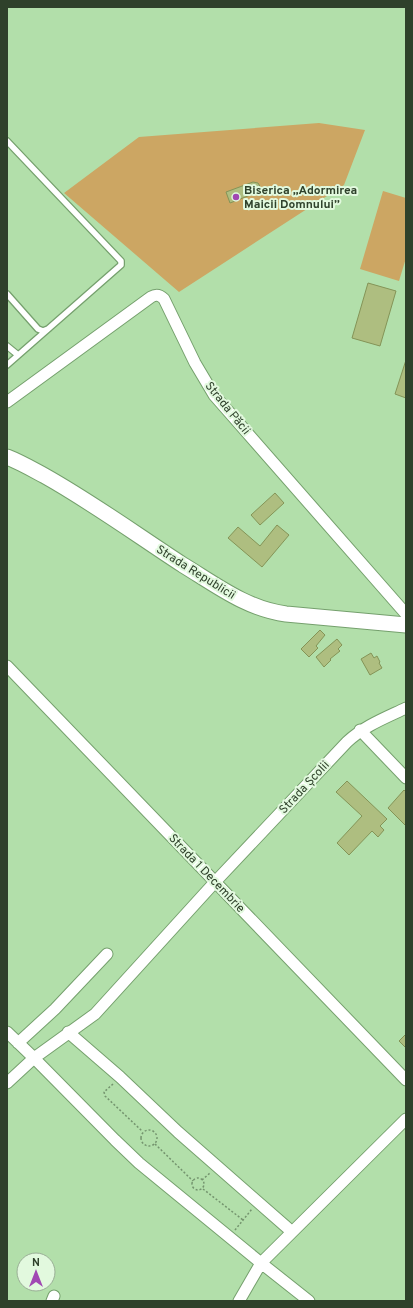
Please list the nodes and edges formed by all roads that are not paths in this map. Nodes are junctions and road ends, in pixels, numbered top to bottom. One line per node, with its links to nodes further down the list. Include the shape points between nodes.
1 (7, 141): 3 (lane, via 121,261 121,265)
2 (7, 294): 3 (lane, via 38,329)
3 (48, 329): 5 (lane)
4 (7, 346): 5 (lane)
5 (18, 355): 6 (lane)
6 (7, 365)
7 (7, 402): 9 (street, Strada Păcii, via 151,297 161,296 214,395)
8 (7, 457): 10 (main road, Strada Republicii, via 88,502 224,590 255,606 276,612)
9 (406, 614)
10 (406, 625)
11 (7, 666): 15 (street, Strada 1 Decembrie)
12 (406, 708): 13 (street, Strada Școlii)
13 (360, 730): 14 (street); 15 (street, Strada Școlii)
14 (406, 778)
15 (215, 882): 18 (street, Strada Școlii, via 95,1014); 21 (street, Strada 1 Decembrie)
16 (107, 954): 19 (street, via 55,1009)
17 (7, 1032): 19 (street)
18 (68, 1032): 20 (street, Strada Școlii); 24 (street)
19 (18, 1043): 20 (street)
20 (34, 1058): 22 (street, Strada Școlii); 25 (street, via 139,1162)
21 (406, 1080)
22 (7, 1083)
23 (406, 1119): 24 (street)
24 (292, 1231): 25 (street)
25 (260, 1263): 26 (street); 27 (street)
26 (239, 1301)
27 (309, 1301)

